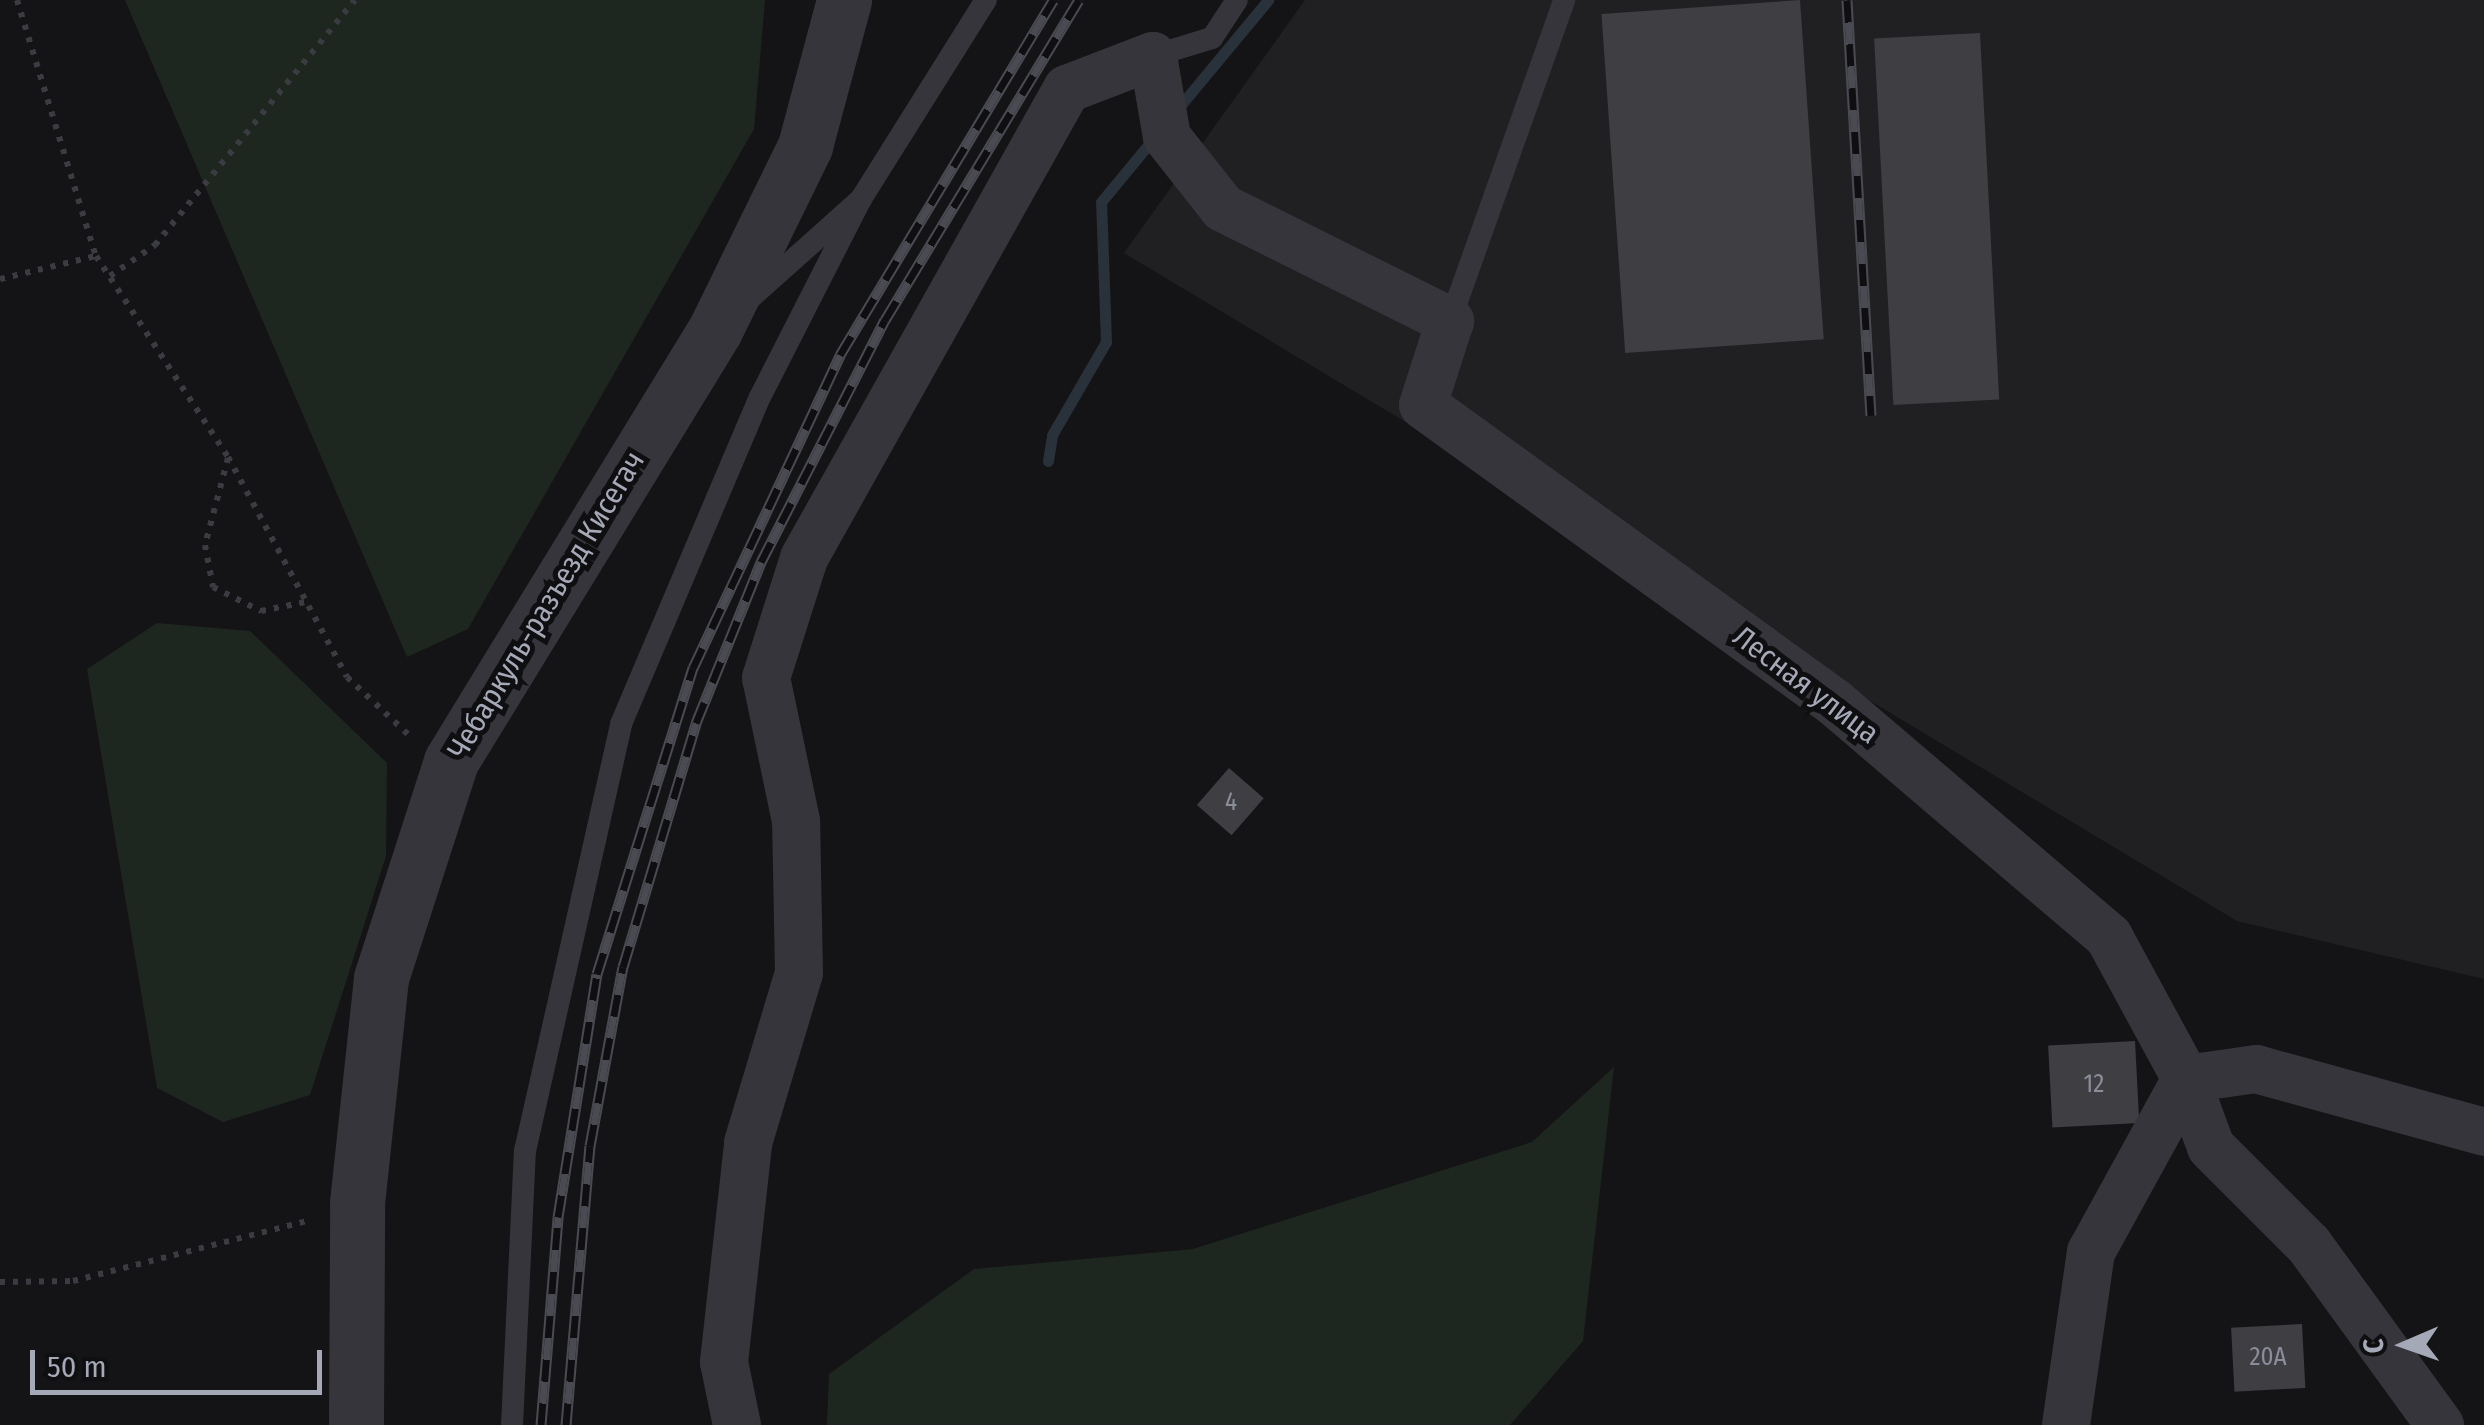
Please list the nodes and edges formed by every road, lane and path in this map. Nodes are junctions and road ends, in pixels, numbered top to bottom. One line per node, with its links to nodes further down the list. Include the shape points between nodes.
1 (17, 0): 9 (path)
2 (356, 0): 10 (path, via 155,245)
3 (844, 0): 13 (street, Чебаркуль-разъезд Кисегач, via 805,146)
4 (986, 0): 8 (lane)
5 (1237, 0): 7 (lane)
6 (1564, 0): 12 (lane)
7 (1160, 96): 12 (street, via 1223,208); 23 (street, via 1067,89 804,558 766,678 796,821 798,972 748,1143 724,1362)
8 (861, 198): 13 (lane); 22 (lane, via 760,398 621,724 525,1150)
9 (96, 256): 10 (path); 11 (path)
10 (110, 276): 14 (path)
11 (0, 279)
12 (1450, 321): 17 (street, Лесная улица, via 1422,405 1834,702 2109,937)
13 (715, 330): 16 (street, Чебаркуль-разъезд Кисегач)
14 (228, 457): 15 (path); 15 (path, via 206,545 214,587 260,611)
15 (305, 602): 16 (path, via 358,689 390,724)
16 (451, 761): 19 (street, Чебаркуль-разъезд Кисегач, via 381,978)
17 (2186, 1079): 18 (street, via 2256,1069); 24 (street, via 2092,1252); 25 (street, Лесная улица, via 2211,1147 2309,1245)
18 (2484, 1132)
19 (357, 1203): 20 (path, via 252,1240 73,1281); 21 (street, Чебаркуль-разъезд Кисегач)
20 (0, 1282)
21 (356, 1425)
22 (512, 1425)
23 (737, 1425)
24 (2066, 1425)
25 (2440, 1425)

